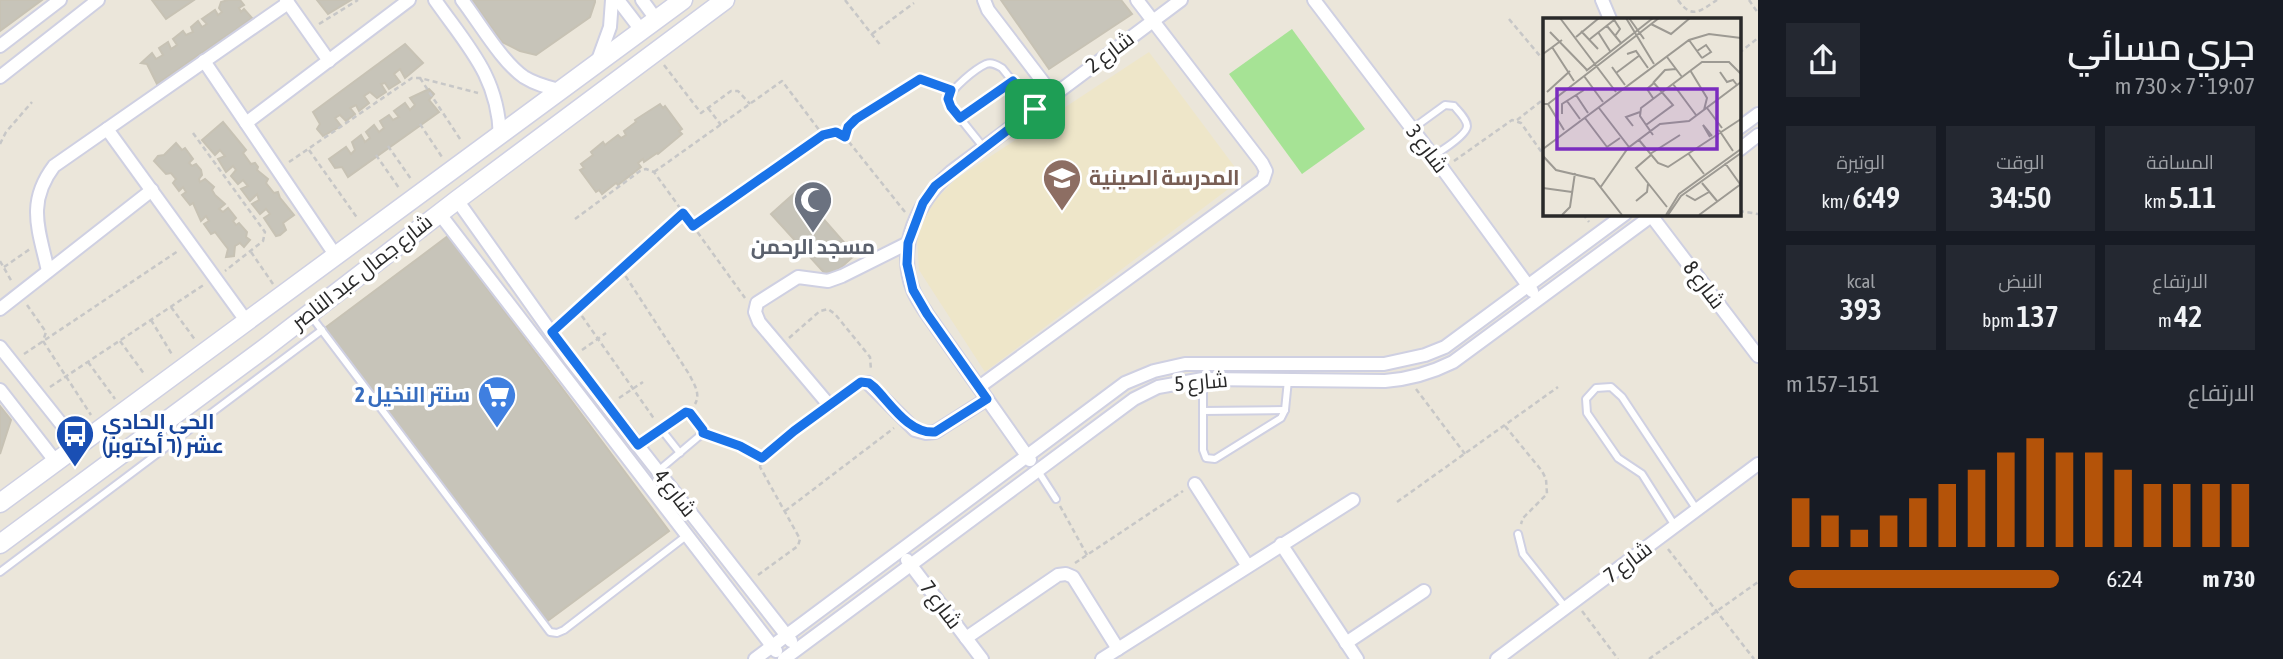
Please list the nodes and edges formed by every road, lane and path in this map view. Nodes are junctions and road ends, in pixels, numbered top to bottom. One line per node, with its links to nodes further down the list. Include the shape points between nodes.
1 (60, 0): 32 (street)
2 (98, 0): 41 (street)
3 (358, 0): 29 (path)
4 (409, 0): 38 (street)
5 (435, 0): 43 (street)
6 (462, 0): 40 (street)
7 (612, 0): 39 (street, via 610,27)
8 (618, 0): 28 (street)
9 (642, 0): 25 (street)
10 (682, 0): 25 (main road, شارع جمال عبد الناصر)
11 (725, 0): 34 (main road, شارع جمال عبد الناصر)
12 (845, 0): 30 (path)
13 (984, 0): 47 (street)
14 (1137, 0): 27 (street)
15 (1181, 0): 27 (street, شارع 2)
16 (1314, 0): 62 (street, شارع 3)
17 (1602, 0): 24 (street)
18 (1678, 0): 19 (path, via 1692,13)
19 (1717, 0)
20 (1749, 0): 23 (path)
21 (287, 2): 29 (street); 37 (street)
22 (914, 3): 30 (path)
23 (1758, 13)
24 (1610, 18)
25 (656, 19): 28 (main road, شارع جمال عبد الناصر)
26 (1509, 19): 36 (path)
27 (1153, 20): 47 (street, شارع 2); 134 (street, via 1262,163 1266,171 1263,180)
28 (641, 30): 39 (main road, شارع جمال عبد الناصر)
29 (308, 31): 38 (street)
30 (872, 34): 33 (path)
31 (1758, 38): 35 (path)
32 (0, 46)
33 (881, 46)
34 (654, 51): 52 (path, via 701,113); 83 (main road, شارع جمال عبد الناصر)
35 (1741, 51)
36 (1543, 60)
37 (205, 61): 57 (street); 61 (street)
38 (328, 61): 57 (street)
39 (598, 62): 45 (main road, شارع جمال عبد الناصر)
40 (509, 63): 43 (street); 45 (street, via 540,86)
41 (0, 77)
42 (420, 78): 48 (path); 72 (path, via 412,78); 75 (path)
43 (488, 78): 48 (street)
44 (1013, 81): 46 (lane, via 995,63 986,64); 53 (lane); 55 (lane)
45 (559, 90): 66 (main road, شارع جمال عبد الناصر)
46 (951, 90): 55 (lane, via 948,99); 67 (path, via 920,79 856,119)
47 (1053, 95): 53 (street, شارع 2)
48 (495, 96): 66 (street)
49 (1543, 100): 56 (path)
50 (32, 102): 68 (path)
51 (750, 104): 52 (path, via 731,91); 59 (path); 64 (path, via 782,81)
52 (708, 108): 59 (path)
53 (1035, 109): 70 (street, شارع 2)
54 (1758, 114): 60 (street)
55 (960, 118): 70 (lane)
56 (1517, 120): 73 (path); 77 (path)
57 (246, 123): 78 (street)
58 (420, 124): 79 (path)
59 (721, 125): 80 (path)
60 (1741, 127)
61 (107, 129): 81 (street); 93 (street, via 54,166 42,180 36,199)
62 (1412, 129): 76 (street, شارع 3); 76 (lane, via 1446,105 1454,106 1465,120 1464,133)
63 (193, 133): 96 (path, via 265,232 263,241)
64 (823, 135): 67 (path, via 836,132); 91 (path)
65 (1758, 135): 71 (street)
66 (500, 136): 75 (main road, شارع جمال عبد الناصر)
67 (845, 137): 90 (path)
68 (0, 144)
69 (388, 146): 82 (path)
70 (984, 148): 90 (street, شارع 2, via 935,186)
71 (1741, 148)
72 (309, 149): 78 (path); 92 (path)
73 (1543, 154)
74 (376, 155): 82 (path)
75 (472, 156): 79 (main road, شارع جمال عبد الناصر)
76 (1433, 156): 77 (street, شارع 3)
77 (1442, 169): 103 (street, شارع 3)
78 (278, 170): 97 (street)
79 (452, 171): 82 (main road, شارع جمال عبد الناصر)
80 (654, 172): 84 (path); 89 (path, via 640,171)
81 (152, 190): 94 (street); 101 (street)
82 (415, 198): 92 (main road, شارع جمال عبد الناصر)
83 (457, 200): 85 (main road, شارع جمال عبد الناصر); 115 (street, شارع 4)
84 (683, 213): 91 (path); 100 (path)
85 (439, 214): 111 (main road, شارع جمال عبد الناصر); 171 (street, شارع 4)
86 (1651, 215): 106 (street, شارع 5)
87 (1653, 215): 123 (street, شارع 8)
88 (1610, 218): 103 (street, شارع 5)
89 (575, 219)
90 (914, 223): 95 (street, شارع 2)
91 (693, 226): 110 (path)
92 (368, 233): 97 (main road, شارع جمال عبد الناصر)
93 (41, 241): 99 (path); 101 (street)
94 (190, 243): 102 (street); 118 (path)
95 (908, 243): 110 (street, via 828,281 798,277 757,303); 134 (street, شارع 2, via 913,290)
96 (251, 252): 102 (path); 105 (path)
97 (336, 256): 105 (main road, شارع جمال عبد الناصر)
98 (0, 261): 99 (path)
99 (4, 268): 104 (path)
100 (621, 269): 109 (path); 146 (path, via 697,388 698,400)
101 (48, 271): 104 (street)
102 (215, 278): 107 (path); 113 (street)
103 (1528, 286): 106 (street, شارع 3); 156 (street, شارع 5, via 1445,346 1405,361 1185,364 1154,371 1125,383)
104 (19, 294): 108 (street); 118 (path, via 46,332)
105 (281, 296): 113 (main road, شارع جمال عبد الناصر)
106 (1539, 300): 130 (street, شارع 5, via 1453,362)
107 (171, 307): 112 (path); 122 (path)
108 (0, 309)
109 (577, 309): 115 (path); 117 (path)
110 (755, 312): 121 (street)
111 (309, 313): 114 (lane); 173 (main road, شارع جمال عبد الناصر)
112 (151, 320): 119 (path); 127 (path)
113 (247, 322): 122 (main road, شارع جمال عبد الناصر)
114 (322, 330): 171 (lane, via 550,632 564,630); 179 (lane)
115 (552, 332): 124 (street, شارع 4)
116 (606, 332): 117 (path)
117 (599, 338): 124 (path); 137 (path)
118 (43, 341): 125 (path); 128 (path)
119 (120, 341): 126 (path); 136 (path)
120 (0, 346): 125 (street)
121 (778, 346): 133 (path, via 828,309 870,357); 141 (street)
122 (205, 353): 127 (main road, شارع جمال عبد الناصر)
123 (1758, 356)
124 (570, 359): 142 (street, شارع 4)
125 (12, 362): 139 (street)
126 (88, 362): 128 (path); 145 (path)
127 (182, 370): 136 (main road, شارع جمال عبد الناصر)
128 (67, 376): 139 (path); 149 (path)
129 (1203, 379): 131 (street, شارع 5); 144 (lane); 160 (street, شارع 5, via 1158,387 1134,398)
130 (1409, 379): 131 (street, شارع 5); 155 (path)
131 (1287, 380): 143 (lane)
132 (643, 382): 137 (path)
133 (869, 383): 141 (path, via 861,382); 147 (street)
134 (979, 387): 140 (street, شارع 2)
135 (1558, 387): 148 (path)
136 (156, 388): 145 (main road, شارع جمال عبد الناصر)
137 (634, 388): 142 (path); 150 (path)
138 (0, 390): 158 (street)
139 (38, 395): 152 (street)
140 (987, 399): 147 (street, via 935,432 915,430); 156 (street, شارع 2)
141 (829, 405): 157 (path)
142 (607, 406): 153 (street, شارع 4)
143 (1285, 410): 144 (lane); 144 (lane, via 1273,425 1215,459 1206,458 1203,450)
144 (1203, 411)
145 (124, 412): 149 (main road, شارع جمال عبد الناصر)
146 (690, 413): 150 (lane); 151 (lane)
147 (906, 420): 168 (path)
148 (1504, 425): 155 (path); 170 (path, via 1546,479 1547,494 1523,518)
149 (101, 429): 152 (main road, شارع جمال عبد الناصر)
150 (661, 429): 153 (lane); 154 (lane)
151 (703, 433): 154 (lane); 157 (path)
152 (78, 445): 158 (main road, شارع جمال عبد الناصر)
153 (638, 445): 161 (street, شارع 4)
154 (680, 453): 161 (lane)
155 (1465, 454): 165 (path)
156 (1027, 455): 160 (street, شارع 2); 175 (street, شارع 5)
157 (762, 458): 168 (path, via 760,467)
158 (56, 461): 166 (main road, شارع جمال عبد الناصر)
159 (1758, 464): 167 (street, شارع 7)
160 (1037, 469): 163 (lane); 177 (street, شارع 5)
161 (658, 471): 182 (street, شارع 4)
162 (1195, 484): 176 (path); 178 (street)
163 (1056, 499): 176 (path)
164 (1353, 500): 174 (street)
165 (1397, 502)
166 (0, 503)
167 (1697, 510): 169 (street, شارع 7); 169 (lane, via 1622,397 1611,387 1596,388 1586,399 1587,413 1618,458 1642,474)
168 (785, 511): 182 (path, via 800,538 798,545)
169 (1675, 526): 172 (street, شارع 7)
170 (1518, 534): 184 (lane, via 1523,554)
171 (686, 536): 189 (street, شارع 4)
172 (1660, 538): 184 (street, شارع 7); 185 (path)
173 (0, 544)
174 (1281, 544): 178 (street); 188 (street)
175 (900, 552): 177 (street, شارع 7); 186 (street, شارع 5)
176 (1087, 555): 180 (path)
177 (911, 565): 187 (street, شارع 7); 190 (street, شارع 5)
178 (1248, 565): 191 (street)
179 (0, 572)
180 (1058, 575): 187 (street); 191 (street, via 1073,577)
181 (1758, 582): 185 (path)
182 (747, 584): 186 (street, شارع 4)
183 (1424, 591): 188 (street)
184 (1570, 604): 197 (street, شارع 7); 198 (path)
185 (1717, 611): 199 (path); 200 (path)
186 (787, 636): 189 (street, شارع 5); 190 (street, شارع 4)
187 (966, 638): 194 (street, شارع 7)
188 (1346, 642): 196 (street)
189 (772, 646): 192 (street, شارع 5); 193 (street, شارع 4)
190 (798, 649): 193 (street, شارع 5)
191 (1118, 649): 195 (street)
192 (755, 659)
193 (783, 659)
194 (982, 659)
195 (1102, 659)
196 (1357, 659)
197 (1497, 659)
198 (1618, 659)
199 (1649, 659)
200 (1755, 659)

